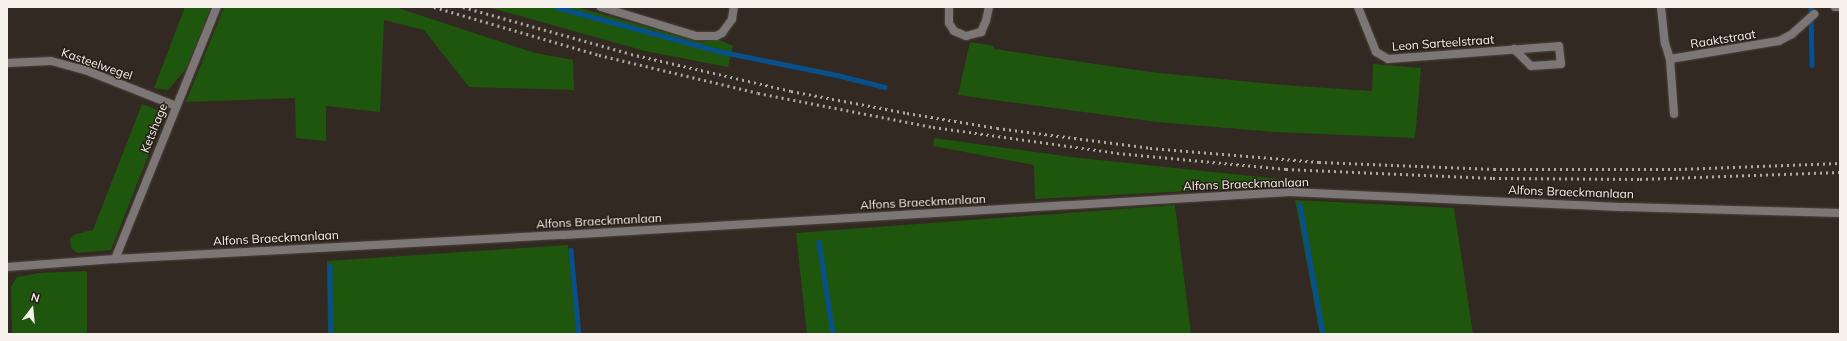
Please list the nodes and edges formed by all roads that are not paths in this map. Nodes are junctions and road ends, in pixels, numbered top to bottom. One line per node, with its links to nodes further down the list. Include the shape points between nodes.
1 (217, 7): 14 (street, Ketshage)
2 (601, 7): 3 (street, via 696,36 722,34 732,19)
3 (734, 7)
4 (949, 7): 5 (street, via 949,23 954,31 966,36 981,32)
5 (989, 7)
6 (1358, 7): 11 (street, Leon Sarteelstraat, via 1376,52 1388,59)
7 (1661, 7): 12 (street, via 1665,43)
8 (1834, 7): 9 (street)
9 (1840, 7)
10 (1814, 14): 12 (street, Raaktstraat, via 1792,34 1779,41)
11 (1514, 49): 11 (street, Leon Sarteelstraat, via 1531,66 1560,64 1559,46)
12 (1670, 59): 15 (street)
13 (7, 63): 14 (street, Kasteelwegel, via 51,61 85,70)
14 (176, 106): 17 (street, Ketshage)
15 (1674, 114)
16 (1840, 213): 17 (street, Alfons Braeckmanlaan, via 1290,192)
17 (115, 259): 18 (street, Alfons Braeckmanlaan)
18 (7, 267)

